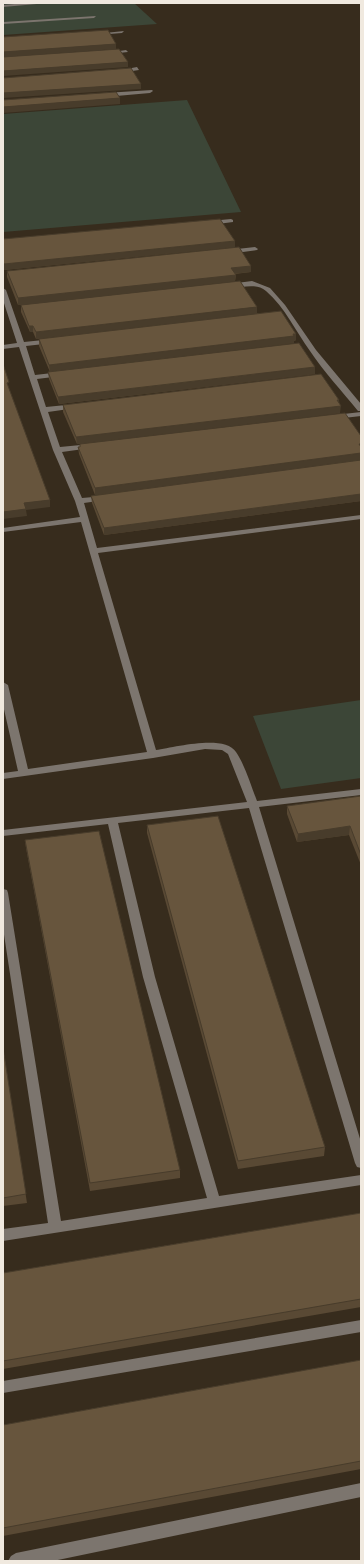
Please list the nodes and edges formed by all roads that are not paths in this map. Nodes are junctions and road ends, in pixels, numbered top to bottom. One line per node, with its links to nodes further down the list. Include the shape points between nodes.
1 (46, 3): 2 (street)
2 (3, 6)
3 (94, 17): 4 (street)
4 (3, 23)
5 (122, 32): 6 (street)
6 (90, 34)
7 (126, 51): 8 (street)
8 (103, 53)
9 (137, 70): 10 (street)
10 (113, 71)
11 (150, 91): 12 (street)
12 (96, 95)
13 (231, 221): 14 (street)
14 (199, 224)
15 (255, 249): 16 (street)
16 (224, 252)
17 (221, 287): 23 (street, via 252,283 264,286 277,298)
18 (3, 290): 20 (street)
19 (18, 308): 20 (street)
20 (10, 309): 22 (street)
21 (62, 340): 22 (street)
22 (23, 344): 25 (street); 27 (street)
23 (309, 345): 24 (street); 29 (street, via 330,376)
24 (301, 346)
25 (3, 347)
26 (72, 373): 27 (street)
27 (33, 377): 30 (street)
28 (84, 406): 30 (street)
29 (361, 409)
30 (44, 410): 34 (street)
31 (361, 414): 32 (street)
32 (330, 418)
33 (96, 446): 34 (street)
34 (57, 450): 36 (street)
35 (111, 497): 36 (street)
36 (79, 501): 38 (street)
37 (361, 517): 40 (street)
38 (84, 519): 39 (street); 40 (street)
39 (3, 530)
40 (93, 551): 42 (street)
41 (3, 685): 43 (street)
42 (153, 755): 43 (street); 46 (street, via 205,746 226,746 232,753)
43 (24, 773): 44 (street)
44 (3, 776)
45 (361, 792): 46 (street)
46 (253, 804): 47 (street); 50 (street)
47 (112, 822): 48 (street); 52 (street, via 148,977)
48 (3, 834)
49 (3, 893): 53 (street)
50 (361, 1163)
51 (361, 1180): 52 (street)
52 (214, 1202): 53 (street)
53 (55, 1227): 54 (street)
54 (3, 1235)
55 (361, 1326): 56 (street)
56 (3, 1387)
57 (361, 1490): 58 (street)
58 (16, 1561)

